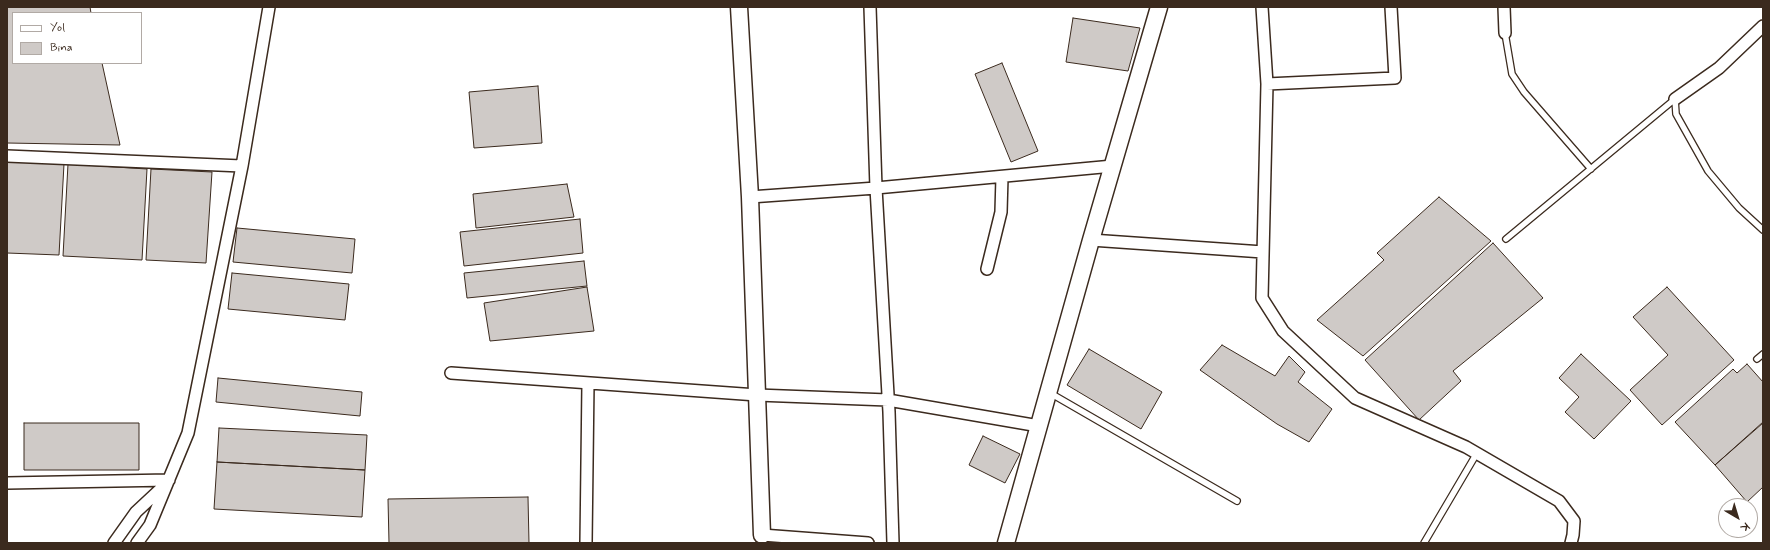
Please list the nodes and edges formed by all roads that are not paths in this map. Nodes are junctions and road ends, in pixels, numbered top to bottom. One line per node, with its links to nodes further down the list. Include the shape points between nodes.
1 (269, 7): 13 (street)
2 (739, 7): 18 (street)
3 (870, 7): 17 (street)
4 (1159, 7): 14 (street)
5 (1262, 7): 10 (street)
6 (1391, 7): 10 (street, via 1395,78)
7 (1504, 7): 9 (street)
8 (1762, 29): 11 (street, via 1719,68)
9 (1505, 33): 15 (lane, via 1512,74 1524,92)
10 (1267, 84): 22 (street)
11 (1675, 99): 15 (lane); 19 (lane, via 1676,114 1708,171 1739,208)
12 (7, 156): 13 (street)
13 (242, 166): 33 (street, via 188,433)
14 (1113, 166): 16 (street); 21 (street)
15 (1591, 169): 20 (lane)
16 (1002, 177): 17 (street); 23 (street, via 1001,212)
17 (876, 188): 18 (street); 30 (street)
18 (750, 197): 29 (street)
19 (1763, 230)
20 (1506, 239)
21 (1091, 240): 22 (street); 28 (street)
22 (1263, 252): 32 (street, via 1262,298 1283,331 1312,359 1355,398)
23 (987, 269)
24 (1763, 354): 25 (lane)
25 (1757, 359)
26 (451, 373): 27 (street)
27 (588, 383): 29 (street); 39 (street)
28 (1048, 392): 31 (street); 35 (lane)
29 (758, 395): 30 (street); 36 (street)
30 (888, 400): 31 (street); 41 (street)
31 (1039, 426): 42 (street)
32 (1477, 453): 43 (lane); 44 (street, via 1559,501 1574,521)
33 (169, 480): 34 (street); 37 (street, via 136,512); 38 (street, via 150,525)
34 (7, 483)
35 (1237, 501)
36 (762, 540): 40 (street)
37 (114, 543)
38 (137, 543)
39 (586, 543)
40 (868, 543)
41 (893, 543)
42 (1006, 543)
43 (1424, 543)
44 (1571, 543)

